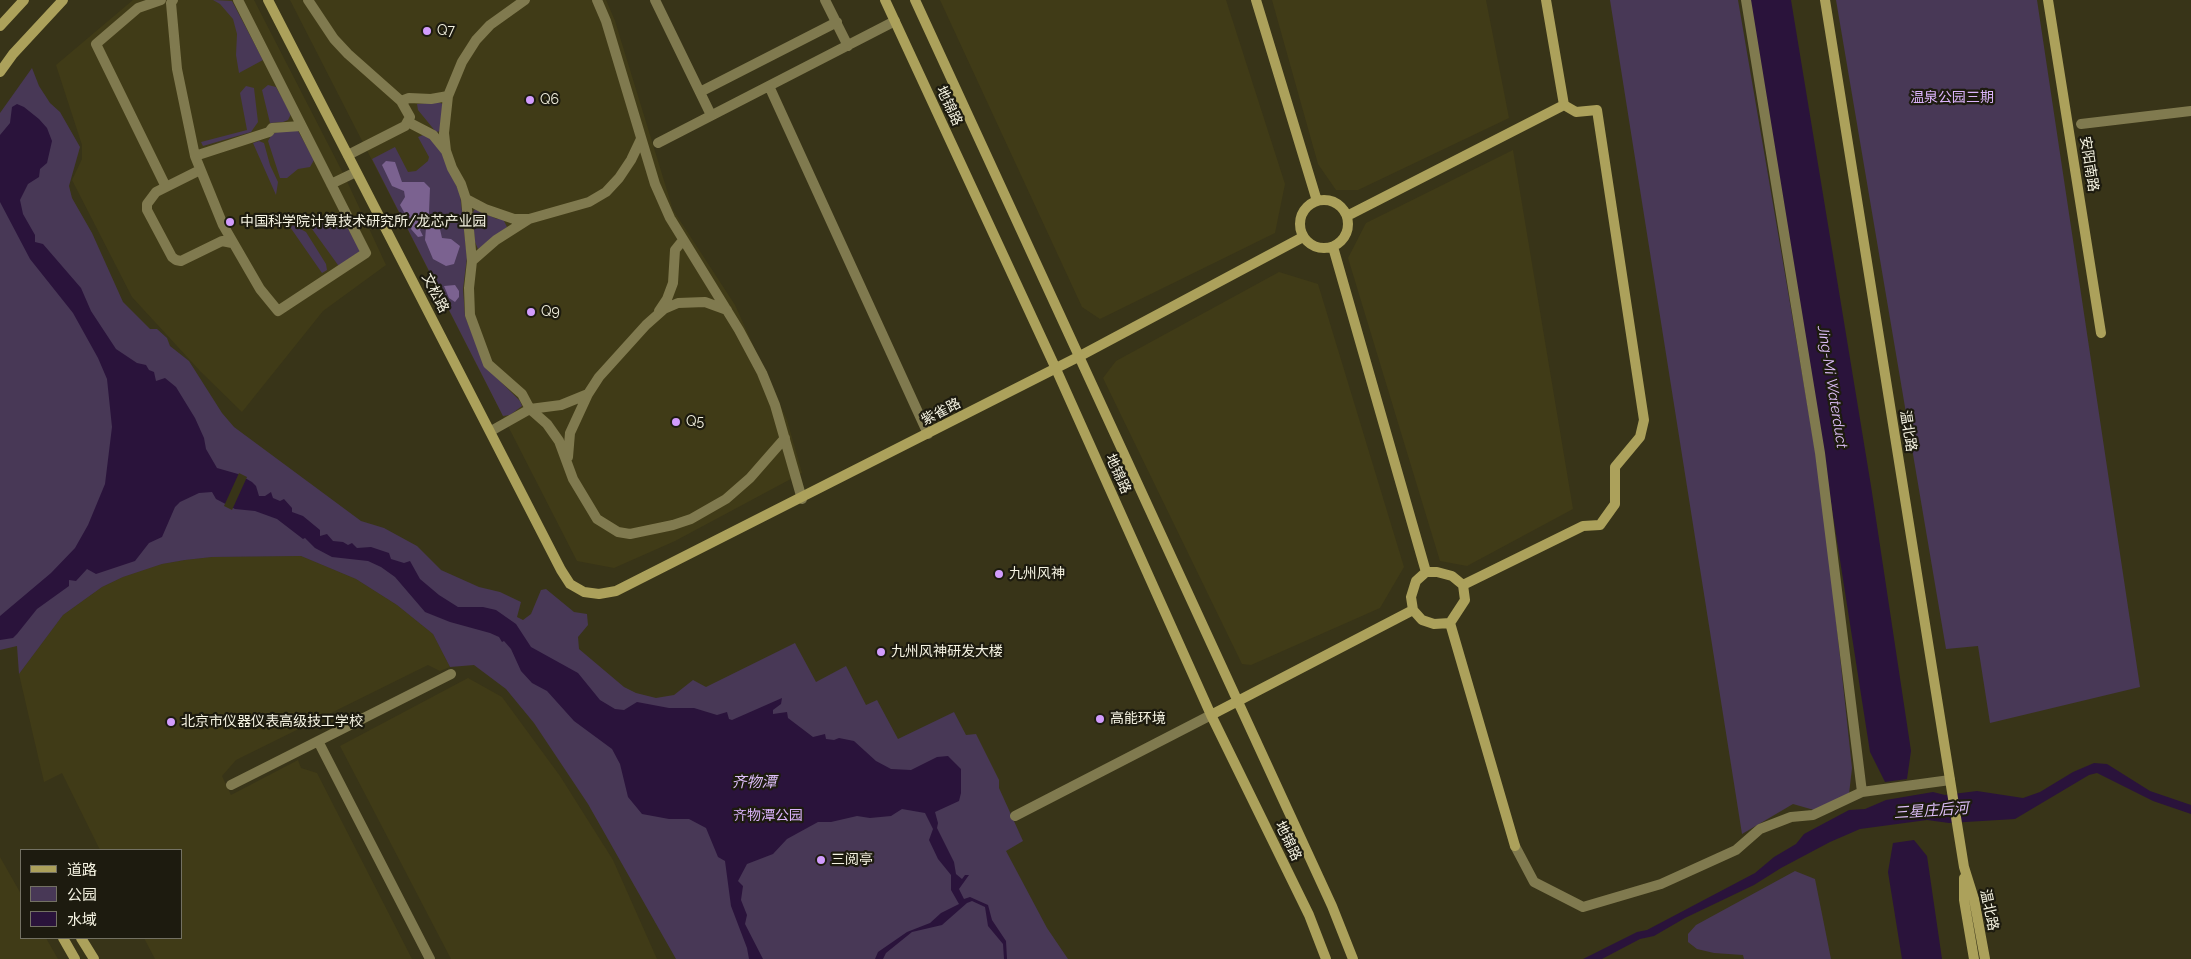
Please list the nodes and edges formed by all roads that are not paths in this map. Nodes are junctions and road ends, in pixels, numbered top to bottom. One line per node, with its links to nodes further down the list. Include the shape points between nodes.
1 (24, 0): 21 (street)
2 (63, 0): 23 (street)
3 (161, 0): 42 (street, via 138,8 96,44)
4 (173, 0): 38 (street, via 177,69)
5 (238, 0): 33 (street)
6 (268, 0): 37 (street, 文松路)
7 (308, 0): 27 (street, via 343,49)
8 (525, 0): 26 (street, via 490,25 476,40 462,62)
9 (655, 0): 25 (street)
10 (825, 0): 20 (street)
11 (885, 0): 19 (street, 地锦路)
12 (915, 0): 55 (street, 地锦路)
13 (1256, 0): 44 (street)
14 (1546, 0): 28 (street)
15 (1746, 0): 75 (street, via 1820,453)
16 (1825, 0): 73 (street, 温北路)
17 (2048, 0): 54 (street, 安阳南路)
18 (596, 2): 34 (street)
19 (895, 21): 22 (street); 56 (street, 地锦路)
20 (837, 22): 22 (street); 25 (street)
21 (0, 26)
22 (848, 46): 24 (street)
23 (0, 72)
24 (769, 86): 30 (street); 60 (street)
25 (700, 92): 30 (street)
26 (448, 96): 27 (street); 36 (street, via 444,133)
27 (401, 101): 31 (street, via 408,110)
28 (1564, 105): 45 (street); 65 (street, via 1576,112 1596,110 1644,420 1640,437 1615,467 1615,504 1600,525 1583,526)
29 (2191, 111): 32 (street)
30 (711, 115): 35 (street)
31 (408, 122): 36 (street, via 433,134); 37 (street)
32 (2081, 124)
33 (302, 126): 38 (street, via 272,128 269,132); 41 (street)
34 (641, 139): 46 (street, via 619,178 596,199); 48 (street, via 655,184)
35 (658, 143)
36 (446, 151): 43 (street)
37 (348, 155): 40 (street, 文松路)
38 (195, 156): 39 (street)
39 (200, 170): 42 (street); 49 (street)
40 (356, 172): 41 (street); 59 (street, 文松路)
41 (331, 184): 49 (street, via 366,254 278,311 260,289)
42 (166, 186): 49 (street, via 150,197 148,210 172,257 181,261 216,243)
43 (466, 199): 46 (street, via 503,216); 51 (street)
44 (1317, 201): 45 (street, via 1338,204); 47 (street, via 1301,215)
45 (1347, 216): 50 (street, via 1345,238)
46 (529, 219): 51 (street, via 496,240)
47 (1303, 237): 50 (street, via 1316,248); 55 (street, 紫雀路)
48 (683, 240): 52 (street); 53 (street, via 676,250 673,284)
49 (232, 243)
50 (1333, 247): 64 (street)
51 (472, 261): 58 (street, via 470,315 482,350 488,364 522,394)
52 (727, 310): 53 (street, via 704,302 678,303); 61 (street, via 762,373)
53 (655, 316): 57 (street, via 605,370)
54 (2101, 333)
55 (1080, 356): 56 (street, 紫雀路); 70 (street, 地锦路)
56 (1056, 369): 60 (street, 紫雀路); 71 (street, 地锦路)
57 (588, 394): 58 (street, via 561,405); 62 (street, via 570,433)
58 (530, 410): 59 (street); 62 (street, via 555,435)
59 (491, 431): 66 (street, 文松路, via 561,570 570,584)
60 (928, 434): 63 (street, 紫雀路)
61 (785, 438): 62 (street, via 750,478 726,499 673,525 630,534 618,532 597,519 573,479); 63 (street)
62 (568, 460)
63 (802, 499): 66 (street, 紫雀路, via 616,591)
64 (1426, 572): 65 (street, via 1452,576); 67 (street, via 1416,581 1411,596)
65 (1463, 585): 68 (street, via 1465,600)
66 (584, 592)
67 (1413, 610): 68 (street, via 1422,620 1434,624); 70 (street)
68 (1450, 623): 75 (street, via 1515,846 1534,882 1583,907 1661,884 1736,850 1760,829 1791,817 1813,815)
69 (451, 674): 72 (street)
70 (1237, 702): 71 (street); 84 (street, 地锦路, via 1332,906)
71 (1211, 715): 76 (street); 83 (street, 地锦路, via 1309,915)
72 (318, 741): 74 (street); 82 (street)
73 (1950, 780): 75 (street); 77 (street, 温北路)
74 (231, 785)
75 (1862, 792)
76 (1015, 816)
77 (1964, 867): 85 (street, 温北路, via 1964,900); 86 (street, 温北路, via 1974,899)
78 (64, 939): 80 (street)
79 (82, 939): 81 (street)
80 (75, 959)
81 (94, 959)
82 (430, 959)
83 (1326, 959)
84 (1353, 959)
85 (1974, 959)
86 (1985, 959)

